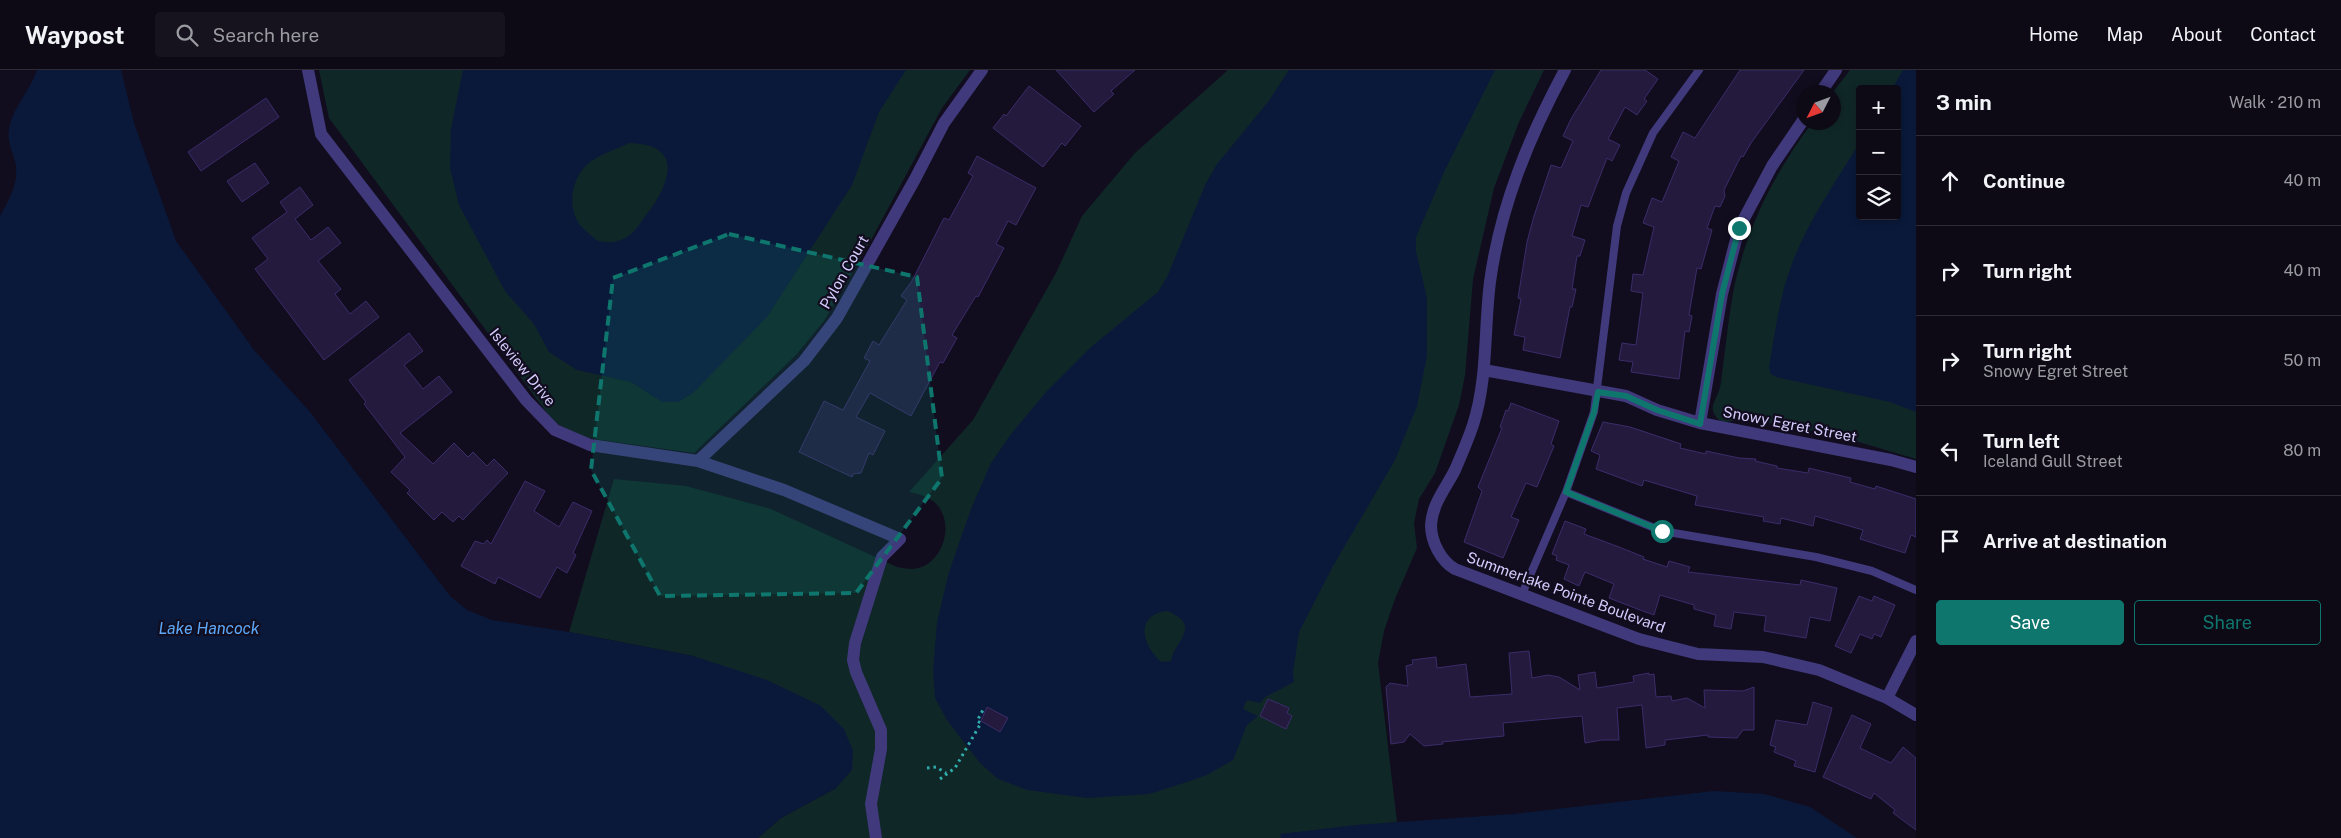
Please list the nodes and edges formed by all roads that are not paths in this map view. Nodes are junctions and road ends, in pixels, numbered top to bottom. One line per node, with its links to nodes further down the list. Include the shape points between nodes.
1 (308, 70): 11 (street, Isleview Drive, via 321,134 532,406 555,430 590,444)
2 (982, 70): 11 (street, Pylon Court, via 944,123 837,318 804,361)
3 (1565, 70): 8 (street, Summerlake Pointe Boulevard, via 1540,118 1505,207 1490,282)
4 (1699, 70): 9 (lane, via 1653,133 1626,193 1617,226)
5 (1836, 70): 6 (street)
6 (1826, 85)
7 (1797, 130): 10 (street, via 1772,166 1739,228 1722,294)
8 (1484, 370): 9 (street, Snowy Egret Street); 15 (street, Summerlake Pointe Boulevard, via 1473,424 1455,470 1434,508 1431,527 1436,548 1445,563)
9 (1598, 392): 10 (street, Snowy Egret Street, via 1626,396); 13 (lane)
10 (1700, 424): 12 (street, Snowy Egret Street)
11 (698, 461): 19 (street, Isleview Drive, via 784,490 900,539 882,557 855,643 853,660 881,730 881,749 871,804)
12 (1916, 467)
13 (1566, 492): 14 (lane, via 1662,531 1816,557 1872,571); 15 (lane)
14 (1916, 590)
15 (1522, 594): 17 (street, Summerlake Pointe Boulevard, via 1639,639 1698,654 1763,657 1819,670)
16 (1916, 641): 17 (street)
17 (1887, 698): 18 (street, Summerlake Pointe Boulevard)
18 (1916, 715)
19 (876, 838)

